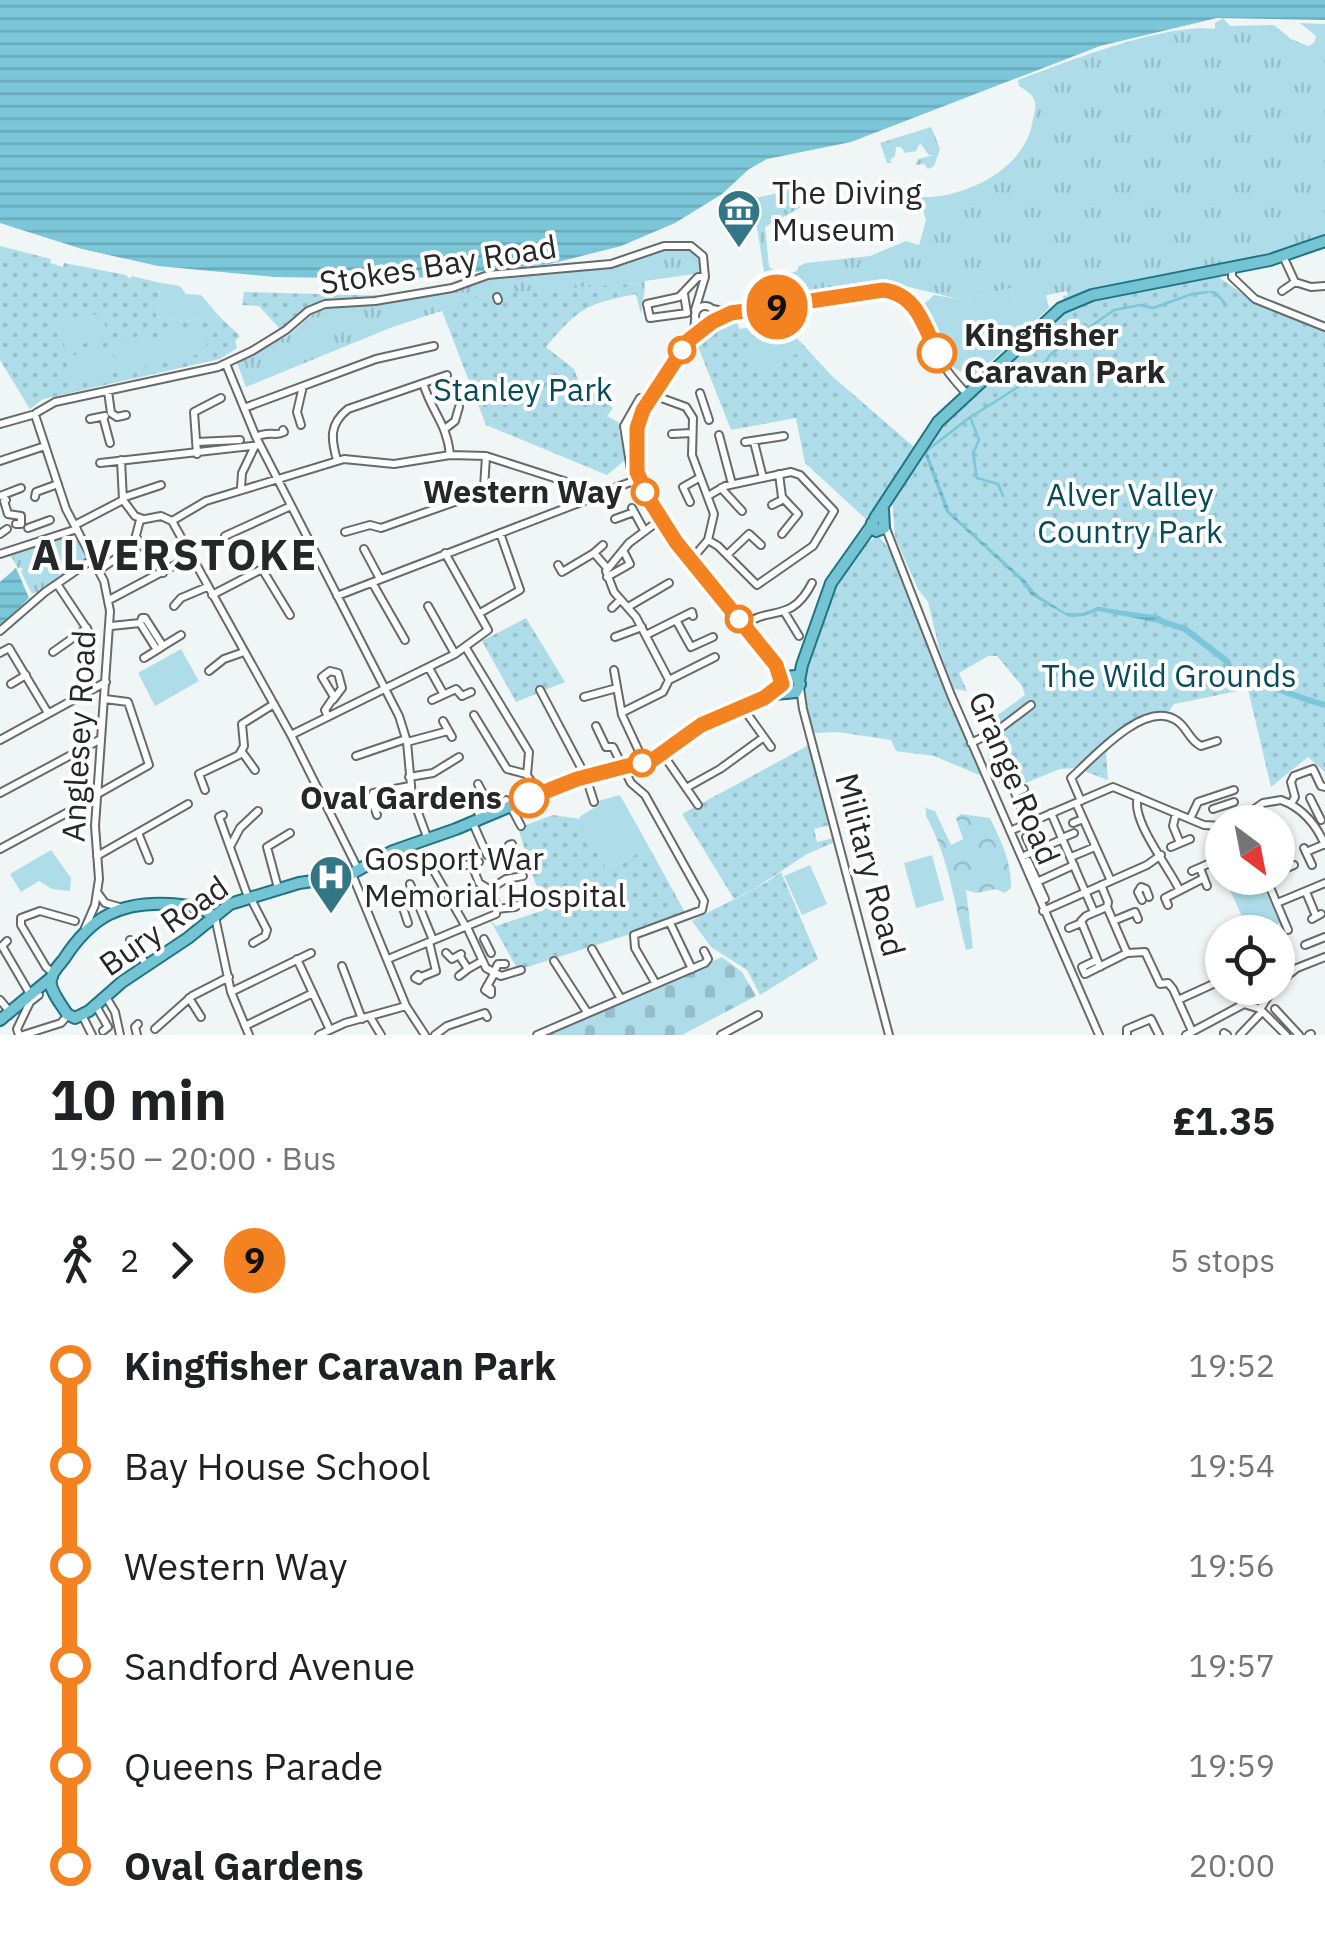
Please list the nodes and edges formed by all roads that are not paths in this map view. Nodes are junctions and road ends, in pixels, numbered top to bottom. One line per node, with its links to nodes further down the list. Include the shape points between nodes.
1 (1325, 240): 2 (main road)
2 (1283, 256): 3 (main road); 7 (street)
3 (1270, 260): 4 (main road); 4 (street)
4 (1232, 275): 6 (main road); 6 (main road); 16 (street, via 1248,294)
5 (705, 276): 10 (street); 11 (street); 19 (street, Stokes Bay Road, via 698,250 672,245 611,264 496,274 441,291 326,304)
6 (1189, 276): 24 (main road, via 1060,308)
7 (1295, 282): 8 (street); 9 (street)
8 (1325, 286)
9 (1287, 291)
10 (684, 294): 10 (street, via 687,313 650,318 647,304)
11 (700, 294): 12 (street); 14 (street)
12 (710, 307): 13 (street); 14 (street); 15 (street)
13 (731, 313): 15 (street); 24 (street, via 894,291 913,304 945,368)
14 (695, 315): 15 (street, via 702,326); 17 (street)
15 (710, 324): 17 (street)
16 (1325, 327)
17 (689, 340): 27 (street)
18 (434, 346): 22 (street, via 384,356)
19 (226, 364): 23 (street, Stokes Bay Road); 29 (street)
20 (447, 375): 21 (street)
21 (423, 383): 39 (street); 56 (street, via 340,416 332,432)
22 (303, 386): 29 (street); 38 (street, via 296,412)
23 (108, 391): 32 (street, Stokes Bay Road, via 48,404); 33 (street)
24 (966, 393): 90 (main road, via 887,498)
25 (700, 394): 28 (street)
26 (220, 398): 47 (street, via 194,412)
27 (651, 398): 31 (street); 54 (street); 54 (street, via 640,398 625,422)
28 (704, 406): 31 (street); 36 (street)
29 (244, 408): 44 (street)
30 (457, 410): 39 (street)
31 (690, 410): 41 (street)
32 (35, 415): 37 (street, Stokes Bay Road); 49 (street, Anglesey Road)
33 (107, 415): 34 (street); 35 (street); 48 (street)
34 (126, 415)
35 (90, 419)
36 (709, 420)
37 (0, 424)
38 (302, 427)
39 (446, 428): 52 (street)
40 (283, 430): 44 (street)
41 (692, 433): 42 (street); 62 (street)
42 (672, 434)
43 (784, 435): 63 (street, via 750,442)
44 (256, 437): 50 (street)
45 (240, 440): 47 (street)
46 (719, 441): 65 (street)
47 (196, 442): 51 (street)
48 (110, 443)
49 (45, 446): 57 (street); 64 (street, Anglesey Road)
50 (257, 447): 51 (street); 60 (street); 68 (street)
51 (197, 454): 55 (street)
52 (450, 455): 53 (street); 56 (street, via 394,464)
53 (486, 456): 70 (street); 92 (street, via 480,494 381,528 370,524)
54 (632, 458): 61 (street)
55 (121, 460): 58 (street); 75 (street)
56 (337, 460): 60 (street)
57 (0, 461)
58 (100, 463)
59 (779, 474): 63 (street); 77 (street); 106 (street, via 800,475 833,508 819,538 757,586)
60 (276, 477): 68 (street); 80 (street)
61 (635, 478): 70 (street, via 606,492); 86 (street)
62 (699, 478): 73 (street); 78 (street, via 683,487)
63 (762, 478): 65 (street)
64 (58, 484): 71 (street); 89 (street, Anglesey Road)
65 (732, 484): 69 (street)
66 (161, 485): 75 (street)
67 (20, 488): 74 (street)
68 (241, 488): 87 (street)
69 (721, 488): 73 (street); 82 (street)
70 (589, 489): 76 (street)
71 (34, 493)
72 (598, 496): 76 (street)
73 (708, 496): 97 (street, via 714,511)
74 (3, 498): 88 (street)
75 (124, 498): 83 (street); 89 (street)
76 (588, 498): 93 (street)
77 (784, 499): 79 (street); 94 (street, via 798,514)
78 (690, 502)
79 (772, 505)
80 (291, 506): 95 (street); 119 (street)
81 (48, 511): 88 (street, via 53,520)
82 (742, 511)
83 (134, 514): 85 (street); 96 (street)
84 (615, 518): 91 (street, via 633,510)
85 (143, 519): 87 (street); 96 (street)
86 (661, 520): 91 (street); 109 (street)
87 (172, 521): 107 (street)
88 (22, 525): 98 (street)
89 (76, 527): 98 (street); 108 (street, Anglesey Road)
90 (880, 527): 156 (main road, via 858,542 831,582); 182 (street, Grange Road, via 913,590)
91 (644, 530): 101 (street)
92 (345, 532)
93 (500, 533): 103 (street); 126 (street, via 520,590)
94 (782, 534)
95 (225, 536)
96 (136, 538): 111 (street); 112 (street)
97 (708, 540): 106 (street); 109 (street)
98 (27, 542): 105 (street)
99 (603, 544): 104 (street)
100 (364, 548): 114 (street)
101 (623, 550): 113 (street); 113 (street, via 629,564)
102 (754, 552): 106 (street, via 763,544 750,532)
103 (445, 553): 114 (street); 126 (street)
104 (594, 553): 110 (street, via 562,572); 113 (street)
105 (0, 554)
106 (727, 555)
107 (190, 557): 112 (street); 118 (street)
108 (94, 559): 111 (street, Anglesey Road); 116 (street)
109 (691, 560): 132 (street)
110 (558, 565)
111 (99, 570): 120 (street, Anglesey Road)
112 (162, 572): 120 (street)
113 (607, 572): 121 (street)
114 (377, 581): 119 (street); 140 (street)
115 (812, 583): 127 (street)
116 (56, 584): 134 (street); 143 (street, via 88,630)
117 (668, 586): 125 (street)
118 (210, 591): 122 (street); 128 (street, via 263,566); 144 (street)
119 (338, 596): 159 (street)
120 (109, 600): 131 (street, Anglesey Road)
121 (620, 600): 124 (street); 125 (street)
122 (174, 603)
123 (428, 606): 146 (street)
124 (612, 608)
125 (628, 608): 133 (street)
126 (480, 613): 142 (street, via 488,630)
127 (784, 613): 132 (street); 137 (street)
128 (290, 615)
129 (694, 616): 130 (street)
130 (676, 620): 136 (street); 139 (street, via 691,647)
131 (111, 626): 141 (street, via 140,623); 154 (street, Anglesey Road)
132 (744, 626): 156 (street)
133 (642, 627): 136 (street); 138 (street)
134 (0, 632)
135 (181, 634): 141 (street)
136 (646, 635): 153 (street)
137 (799, 636)
138 (615, 637)
139 (713, 637)
140 (405, 640)
141 (160, 648): 148 (street)
142 (466, 648): 146 (street); 191 (street, via 529,752)
143 (53, 652)
144 (244, 652): 150 (street); 166 (street)
145 (0, 653): 152 (street, via 13,645)
146 (454, 654): 149 (street)
147 (715, 657): 153 (street)
148 (144, 658)
149 (429, 668): 158 (street); 159 (street)
150 (209, 671)
151 (614, 671): 157 (street)
152 (26, 676): 155 (street); 171 (street)
153 (669, 680): 170 (street, via 663,692)
154 (106, 682): 163 (street, Anglesey Road); 171 (street)
155 (11, 684)
156 (790, 684): 168 (main road, Bury Road); 169 (street, Military Road); 169 (street, Military Road)
157 (617, 688): 162 (street); 170 (street)
158 (447, 689): 161 (street, via 462,696); 165 (street)
159 (386, 690): 173 (street); 180 (street)
160 (540, 690): 192 (street)
161 (470, 692)
162 (584, 698)
163 (105, 699): 179 (street, Anglesey Road); 203 (street, via 128,702 149,765)
164 (333, 700): 173 (street, via 325,710)
165 (432, 700)
166 (274, 704): 176 (street); 184 (street, via 242,724)
167 (1031, 706): 182 (street)
168 (742, 708): 177 (street); 185 (main road, Bury Road, via 701,725)
169 (802, 708): 382 (street, Military Road)
170 (622, 712): 188 (street)
171 (48, 713): 178 (street)
172 (474, 715): 191 (street, via 506,769)
173 (328, 718): 176 (street)
174 (442, 721): 180 (street, via 450,734)
175 (595, 728): 190 (street)
176 (290, 735): 256 (street)
177 (764, 736): 183 (street); 196 (street)
178 (0, 740)
179 (101, 740): 200 (street); 203 (street, Anglesey Road)
180 (406, 740): 186 (street); 193 (street)
181 (1217, 741): 208 (street, via 1201,746 1176,720 1150,716 1067,777)
182 (972, 742): 229 (street, Grange Road)
183 (771, 746)
184 (242, 752): 189 (street); 198 (street, via 200,774)
185 (662, 754): 188 (main road, Bury Road); 196 (street)
186 (356, 756)
187 (459, 757): 193 (street)
188 (644, 763): 190 (main road, Bury Road)
189 (251, 769)
190 (624, 769): 192 (main road, Bury Road); 294 (street, via 703,898 697,913)
191 (526, 774): 201 (street)
192 (586, 777): 201 (main road, Bury Road); 207 (street)
193 (410, 782): 219 (street, via 373,793); 235 (street)
194 (478, 784): 214 (street)
195 (1325, 787): 210 (street, via 1312,770 1292,779)
196 (686, 788): 211 (street)
197 (1234, 790): 202 (street)
198 (208, 791)
199 (1016, 792): 224 (street)
200 (0, 794)
201 (538, 794): 206 (main road, Bury Road)
202 (1223, 794): 212 (street, via 1231,803); 221 (street, via 1198,802)
203 (96, 796): 245 (street); 248 (street, Anglesey Road)
204 (1138, 797): 208 (street, via 1113,787); 217 (street); 228 (street)
205 (1310, 798): 223 (street)
206 (508, 802): 214 (street); 222 (main road, Bury Road); 227 (street)
207 (594, 802)
208 (1078, 802): 216 (street); 220 (street)
209 (188, 804): 231 (street)
210 (1291, 804): 213 (street); 223 (street)
211 (698, 805)
212 (1225, 805)
213 (1267, 805)
214 (490, 807): 222 (street)
215 (258, 811): 242 (street)
216 (1052, 813): 224 (street); 236 (street)
217 (1176, 814): 221 (street); 240 (street, via 1172,826)
218 (224, 816): 242 (street, via 219,817)
219 (377, 816)
220 (1083, 819): 225 (street); 243 (street)
221 (1190, 819): 226 (street)
222 (476, 820): 235 (main road, Bury Road); 251 (street)
223 (1320, 821): 241 (street)
224 (1028, 823): 229 (street)
225 (1073, 823)
226 (1205, 825)
227 (521, 826)
228 (1143, 826): 230 (street); 237 (street)
229 (1010, 831): 284 (street, Grange Road)
230 (1131, 832)
231 (138, 833): 248 (street); 250 (street)
232 (290, 833): 265 (street, via 267,847)
233 (1074, 833): 236 (street)
234 (1026, 836): 249 (street)
235 (427, 838): 256 (main road, Bury Road)
236 (1062, 838): 249 (street); 252 (street)
237 (1148, 838): 239 (street); 247 (street)
238 (1190, 839): 240 (street)
239 (1137, 843)
240 (1180, 843): 244 (street)
241 (1325, 845): 253 (street, via 1305,850)
242 (230, 846): 272 (street)
243 (1096, 847): 252 (street); 260 (street)
244 (1172, 847)
245 (0, 850)
246 (511, 850): 251 (street)
247 (1160, 855): 255 (street); 267 (street)
248 (98, 856): 268 (street, Anglesey Road)
249 (1029, 856): 261 (street)
250 (149, 860)
251 (481, 860): 254 (street); 266 (street, via 478,882)
252 (1072, 861): 261 (street); 269 (street)
253 (1312, 865)
254 (458, 868)
255 (1134, 871): 260 (street); 274 (street)
256 (356, 872): 265 (main road, Bury Road); 314 (street)
257 (436, 872): 296 (street)
258 (523, 876): 266 (street)
259 (419, 880): 273 (street, via 408,884)
260 (1111, 881): 264 (street)
261 (1037, 882): 276 (street)
262 (1205, 882): 267 (street)
263 (1320, 883): 270 (street)
264 (1101, 885): 269 (street); 281 (street)
265 (278, 888): 272 (main road, Bury Road)
266 (490, 889): 283 (street)
267 (1178, 889): 279 (street, via 1165,898)
268 (97, 891): 282 (street, via 106,904); 286 (street, Anglesey Road)
269 (1086, 892): 284 (street); 285 (street)
270 (1306, 892): 277 (street); 288 (street)
271 (1274, 895): 277 (street)
272 (249, 896): 278 (main road, Bury Road); 304 (street, via 267,930)
273 (416, 898): 293 (street, via 402,905); 303 (street)
274 (1146, 898)
275 (526, 899): 283 (street)
276 (1045, 899)
277 (1278, 903): 287 (street)
278 (230, 904): 280 (main road); 292 (main road, Bury Road)
279 (1168, 905)
280 (201, 907): 282 (main road); 292 (main road)
281 (1106, 907): 285 (street); 291 (street)
282 (126, 908): 298 (main road)
283 (498, 909): 296 (street)
284 (1043, 911): 383 (street, Grange Road)
285 (1094, 912): 295 (street)
286 (92, 915): 290 (street); 298 (street, Anglesey Road)
287 (1281, 915)
288 (1316, 917)
289 (1138, 919): 291 (street, via 1136,912)
290 (75, 920): 298 (street); 323 (street, via 40,911 20,918)
291 (1113, 921): 310 (street)
292 (215, 922): 317 (main road, Bury Road); 326 (street)
293 (408, 923)
294 (670, 923): 319 (street); 328 (street, via 633,936)
295 (1081, 923): 297 (street); 310 (street, via 1096,965)
296 (466, 927): 303 (street); 313 (street)
297 (1069, 928)
298 (82, 933): 323 (main road)
299 (1325, 937): 305 (street)
300 (484, 939): 312 (street)
301 (130, 940): 317 (street)
302 (7, 941): 331 (street, via 2,946)
303 (431, 941): 314 (street); 327 (street, via 437,974)
304 (253, 943)
305 (1306, 945)
306 (592, 949): 337 (street)
307 (446, 952): 320 (street, via 449,958 461,955)
308 (704, 952): 319 (street, via 707,961)
309 (311, 953): 315 (street)
310 (1127, 953): 339 (street, via 1144,951 1160,984 1168,983)
311 (1325, 956): 322 (street)
312 (496, 957): 313 (street); 324 (street)
313 (481, 958): 320 (street); 324 (street)
314 (388, 959): 344 (street)
315 (297, 960): 333 (street); 334 (street)
316 (554, 961): 349 (street)
317 (146, 964): 335 (main road, Bury Road)
318 (342, 966): 355 (street)
319 (692, 968): 328 (street)
320 (468, 969): 325 (street)
321 (521, 970): 324 (street)
322 (1295, 970)
323 (52, 973): 331 (main road); 332 (main road)
324 (493, 974): 329 (street)
325 (459, 976)
326 (229, 977): 333 (street); 336 (street)
327 (421, 977)
328 (656, 984): 337 (street)
329 (487, 986)
330 (1205, 988): 339 (street)
331 (36, 992): 332 (main road, via 46,986); 347 (main road); 369 (street, via 17,1029)
332 (54, 992): 351 (main road)
333 (232, 992): 361 (street)
334 (313, 992): 361 (street); 365 (street)
335 (106, 996): 343 (main road, Bury Road); 372 (street)
336 (189, 998): 354 (street); 362 (street)
337 (621, 999): 349 (street)
338 (0, 1000): 347 (street)
339 (1178, 1000): 366 (street)
340 (1239, 1005): 366 (street)
341 (1244, 1005): 346 (street)
342 (1264, 1005): 346 (street)
343 (96, 1006): 353 (main road, Bury Road); 364 (street, via 108,1026)
344 (406, 1006): 355 (street); 377 (street)
345 (1284, 1006): 357 (street, via 1276,1010)
346 (1260, 1011): 367 (street); 368 (street)
347 (10, 1012): 356 (main road)
348 (485, 1012): 378 (street)
349 (586, 1012): 379 (street)
350 (1292, 1014): 357 (street)
351 (68, 1015): 353 (main road, Bury Road); 359 (street)
352 (758, 1015): 358 (street)
353 (82, 1016): 371 (street)
354 (201, 1016)
355 (366, 1018): 365 (street); 376 (street)
356 (0, 1020)
357 (1285, 1020): 363 (street)
358 (745, 1023): 380 (street); 381 (street)
359 (57, 1024): 369 (street); 370 (street)
360 (138, 1024): 373 (street)
361 (245, 1026): 374 (street)
362 (155, 1029)
363 (1298, 1030)
364 (102, 1031)
365 (336, 1031): 375 (street)
366 (1189, 1033)
367 (1244, 1033)
368 (1283, 1034)
369 (21, 1035)
370 (62, 1035)
371 (92, 1035)
372 (120, 1035)
373 (137, 1035)
374 (249, 1035)
375 (319, 1035)
376 (381, 1035)
377 (426, 1035)
378 (435, 1035)
379 (537, 1035)
380 (721, 1035)
381 (750, 1035)
382 (889, 1035)
383 (1099, 1035)
384 (1126, 1035): 385 (street, via 1151,1019)
385 (1159, 1035)

